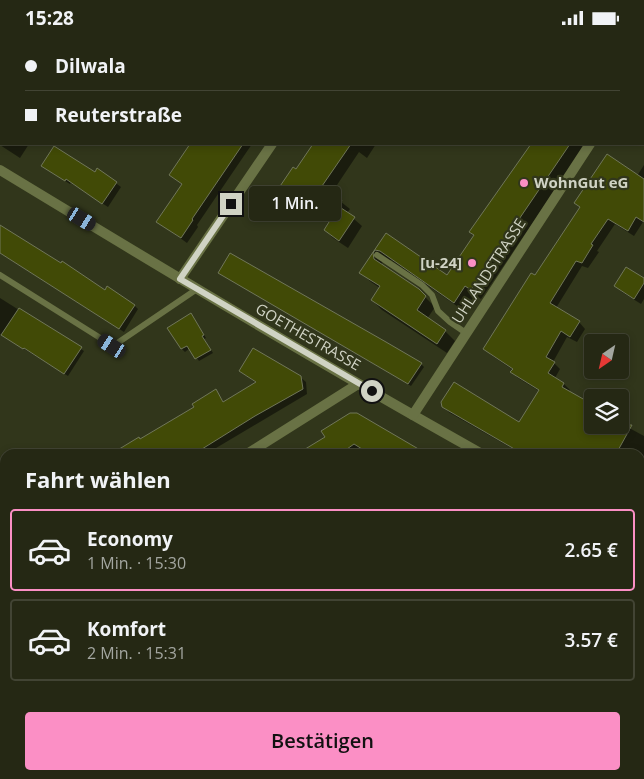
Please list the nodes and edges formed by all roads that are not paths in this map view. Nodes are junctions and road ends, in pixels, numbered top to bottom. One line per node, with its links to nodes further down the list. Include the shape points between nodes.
1 (271, 145): 6 (street)
2 (589, 145): 8 (street, UHLANDSTRASSE)
3 (0, 170): 6 (street, GOETHESTRASSE)
4 (377, 255): 8 (lane, via 422,285 432,295 438,311)
5 (0, 275): 7 (lane, via 112,346)
6 (180, 279): 7 (street, GOETHESTRASSE)
7 (197, 289): 9 (street, GOETHESTRASSE)
8 (466, 333): 10 (street, UHLANDSTRASSE)
9 (358, 383): 10 (street, GOETHESTRASSE); 11 (street)
10 (413, 415): 12 (street, GOETHESTRASSE)
11 (255, 449)
12 (473, 449)

